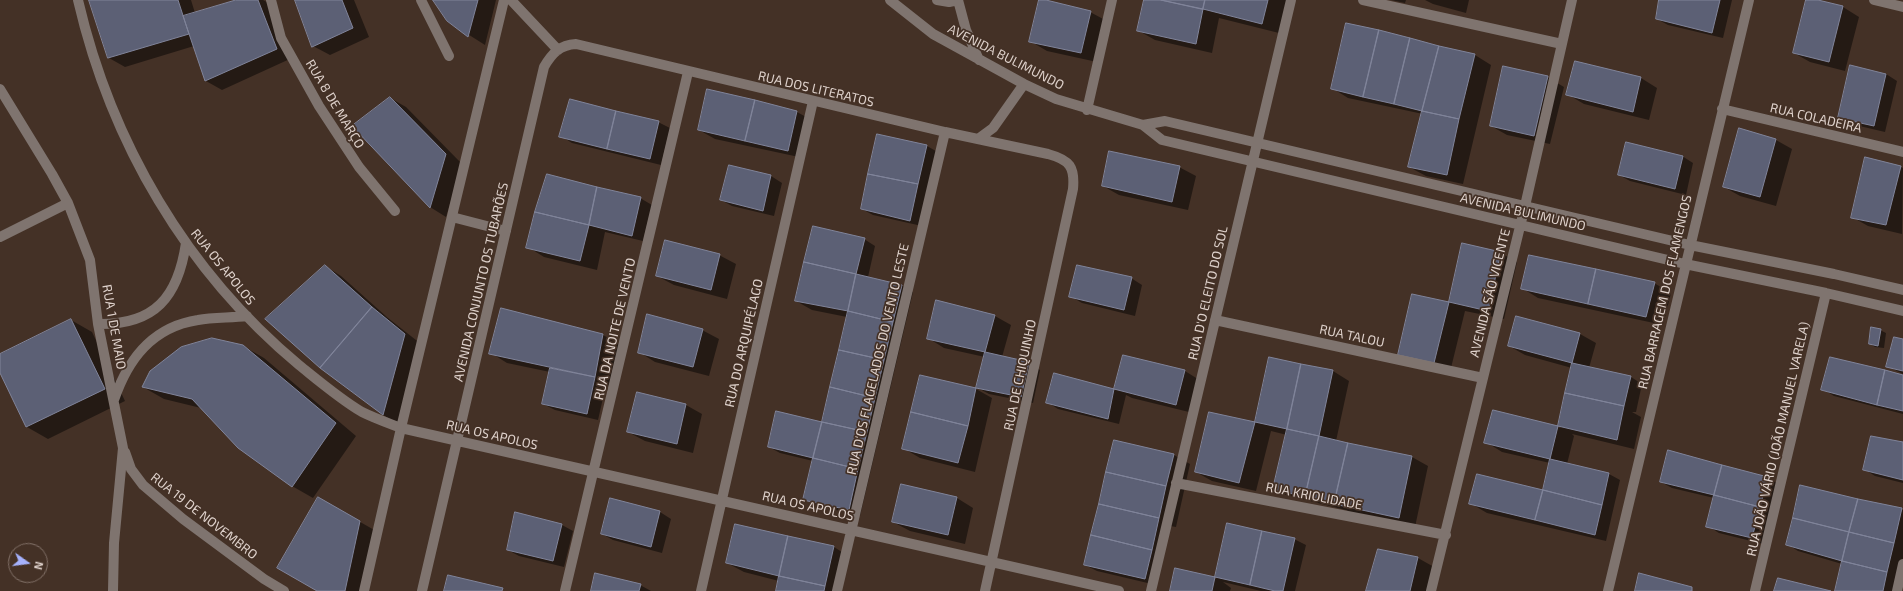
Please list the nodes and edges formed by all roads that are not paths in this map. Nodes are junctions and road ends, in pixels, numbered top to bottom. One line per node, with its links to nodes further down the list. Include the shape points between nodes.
1 (78, 0): 40 (street, RUA OS APOLOS, via 95,63 125,138 143,174)
2 (271, 0): 35 (street, RUA 8 DE MARÇO, via 281,38 319,106 359,167)
3 (421, 0): 18 (street)
4 (504, 0): 36 (street)
5 (511, 0): 17 (street)
6 (890, 0): 19 (street, AVENIDA BULIMUNDO, via 933,34)
7 (937, 0): 8 (street)
8 (958, 0): 19 (street, via 966,30)
9 (1112, 0): 25 (street)
10 (1291, 0): 29 (street, RUA D'O ELEITO DO SOL)
11 (1363, 0): 16 (street)
12 (1572, 0): 16 (street, AVENIDA SÃO VICENTE)
13 (1749, 0): 24 (street, RUA BARRAGEM DOS FLAMENGOS)
14 (1874, 0): 15 (street)
15 (1903, 7)
16 (1562, 44): 34 (street, AVENIDA SÃO VICENTE)
17 (558, 50): 20 (street, RUA DOS LITERATOS, via 566,44 576,44); 38 (street, AVENIDA CONJUNTO OS TUBARÕES, via 550,56 544,67)
18 (449, 56)
19 (979, 60): 21 (street, AVENIDA BULIMUNDO)
20 (688, 72): 23 (street, RUA DOS LITERATOS); 54 (street, RUA DA NOITE DE VENTO)
21 (1024, 84): 25 (street, AVENIDA BULIMUNDO, via 1056,100); 28 (street, via 992,128)
22 (0, 89): 33 (street, RUA 1 DE MAIO)
23 (812, 101): 27 (street, RUA DOS LITERATOS); 56 (street, RUA DO ARQUIPÉLAGO)
24 (1722, 109): 30 (street, RUA COLADEIRA); 41 (street, RUA BARRAGEM DOS FLAMENGOS)
25 (1087, 110): 26 (street, AVENIDA BULIMUNDO)
26 (1143, 125): 29 (street, AVENIDA BULIMUNDO, via 1166,121); 31 (street, AVENIDA BULIMUNDO, via 1162,140)
27 (945, 132): 28 (street, RUA DOS LITERATOS); 57 (street, RUA D'OS FLAGELADOS DO VENTO LESTE)
28 (978, 139): 32 (street, RUA DOS LITERATOS, via 1060,157)
29 (1257, 143): 31 (street, RUA D'O ELEITO DO SOL); 34 (street, AVENIDA BULIMUNDO)
30 (1903, 152)
31 (1253, 160): 37 (street, AVENIDA BULIMUNDO); 47 (street, RUA D'O ELEITO DO SOL)
32 (1069, 164): 59 (street, RUA DE CHIQUINHO, via 1074,176 1073,189)
33 (68, 203): 39 (street); 48 (street, RUA 1 DE MAIO, via 90,260)
34 (1525, 206): 37 (street, AVENIDA SÃO VICENTE); 41 (street, AVENIDA BULIMUNDO)
35 (395, 211)
36 (452, 217): 38 (street); 51 (street)
37 (1520, 225): 42 (street, AVENIDA BULIMUNDO); 49 (street, AVENIDA SÃO VICENTE)
38 (506, 231): 52 (street, AVENIDA CONJUNTO OS TUBARÕES)
39 (0, 237)
40 (186, 243): 46 (street, RUA OS APOLOS); 48 (street, via 176,284 151,312 135,320)
41 (1690, 245): 42 (street, RUA BARRAGEM DOS FLAMENGOS); 43 (street, AVENIDA BULIMUNDO)
42 (1685, 264): 44 (street, AVENIDA BULIMUNDO); 72 (street, RUA BARRAGEM DOS FLAMENGOS)
43 (1903, 290)
44 (1826, 293): 45 (street, AVENIDA BULIMUNDO); 73 (street, RUA JOÃO VÁRIO (JOÃO MANUEL VARELA))
45 (1903, 311)
46 (247, 316): 50 (street, via 198,320 174,326 152,339 135,356 122,378); 51 (street, RUA OS APOLOS, via 290,357 337,395 362,412)
47 (1215, 320): 49 (street, RUA TALOU); 55 (street, RUA D'O ELEITO DO SOL)
48 (98, 324): 50 (street, RUA 1 DE MAIO)
49 (1483, 378): 58 (street, AVENIDA SÃO VICENTE)
50 (114, 401): 53 (street, RUA 1 DE MAIO)
51 (401, 428): 52 (street, RUA OS APOLOS); 63 (street)
52 (457, 441): 54 (street, RUA OS APOLOS); 64 (street, AVENIDA CONJUNTO OS TUBARÕES)
53 (123, 448): 61 (street, RUA 1 DE MAIO); 62 (street, RUA 19 DE NOVEMBRO, via 131,469 143,485 183,519)
54 (595, 472): 56 (street, RUA OS APOLOS); 65 (street, RUA DA NOITE DE VENTO)
55 (1176, 483): 58 (street, RUA KRIOLIDADE); 70 (street, RUA D'O ELEITO DO SOL)
56 (721, 500): 57 (street, RUA OS APOLOS); 66 (street, RUA DO ARQUIPÉLAGO)
57 (851, 529): 59 (street, RUA OS APOLOS); 67 (street, RUA D'OS FLAGELADOS DO VENTO LESTE)
58 (1446, 535): 71 (street, AVENIDA SÃO VICENTE)
59 (992, 561): 68 (street, RUA DE CHIQUINHO); 69 (street, RUA OS APOLOS)
60 (1903, 564): 74 (street)
61 (112, 591)
62 (284, 591)
63 (364, 591)
64 (422, 591)
65 (565, 591)
66 (701, 591)
67 (837, 591)
68 (985, 591)
69 (1119, 591)
70 (1151, 591)
71 (1431, 591)
72 (1608, 591)
73 (1755, 591)
74 (1896, 591)

